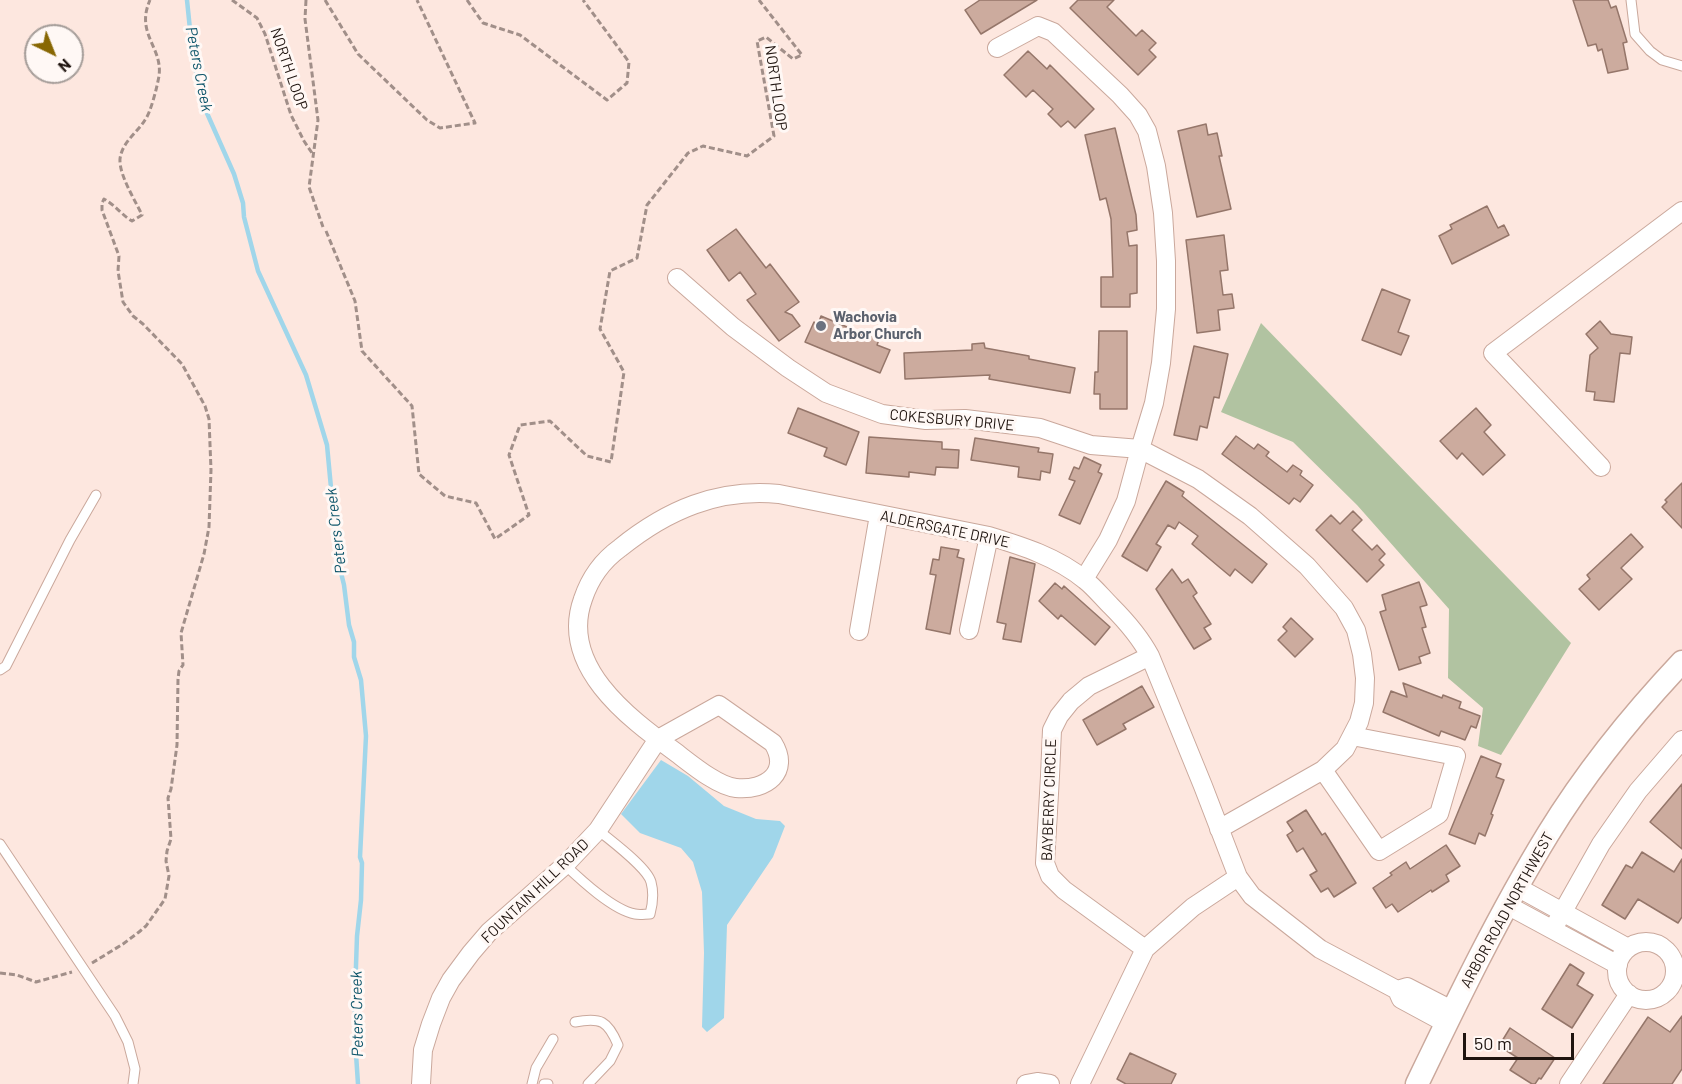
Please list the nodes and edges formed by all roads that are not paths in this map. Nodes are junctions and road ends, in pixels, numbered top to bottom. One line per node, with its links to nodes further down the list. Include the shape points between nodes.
1 (1631, 0): 3 (lane, via 1635,34 1662,60)
2 (997, 48): 6 (street, via 1038,26 1053,32 1120,95 1148,131 1163,213 1166,309 1155,403)
3 (1682, 66)
4 (1682, 212): 7 (street, via 1493,353)
5 (677, 278): 6 (street, COKESBURY DRIVE, via 788,368 826,393 882,414 1040,428 1091,445)
6 (1140, 449): 11 (street, via 1126,501); 17 (street, COKESBURY DRIVE, via 1198,479 1250,516 1307,566 1344,608 1356,630 1365,678 1364,703)
7 (1601, 467)
8 (96, 495): 16 (lane, via 6,666)
9 (879, 515): 10 (street, ALDERSGATE DRIVE); 13 (street); 18 (street, ALDERSGATE DRIVE, via 780,494 759,492 719,497 661,518 616,550 597,569 580,606 578,620 584,660 607,694)
10 (989, 536): 11 (street, ALDERSGATE DRIVE, via 1053,560); 12 (street)
11 (1084, 579): 14 (street, ALDERSGATE DRIVE, via 1124,619)
12 (969, 630)
13 (859, 632)
14 (1150, 656): 21 (street, ALDERSGATE DRIVE); 30 (street, BAYBERRY CIRCLE, via 1089,686 1059,716 1052,730 1045,863 1050,876 1064,890)
15 (1682, 662): 26 (street, ARBOR ROAD NORTHWEST, via 1644,702 1594,768)
16 (0, 670)
17 (1352, 736): 20 (street, COKESBURY DRIVE, via 1345,749); 20 (street, via 1456,756 1439,814 1379,851)
18 (658, 739): 18 (street, ALDERSGATE DRIVE, via 735,788 767,783 779,764 779,752 773,743 719,705); 22 (street, FOUNTAIN HILL ROAD)
19 (1682, 740): 27 (street, via 1638,791 1601,844)
20 (1323, 770): 21 (street, COKESBURY DRIVE)
21 (1219, 829): 25 (street, ALDERSGATE DRIVE)
22 (598, 830): 24 (street, FOUNTAIN HILL ROAD); 24 (lane, via 651,880 654,902 650,914 634,914 614,904)
23 (0, 844): 36 (lane, via 115,1016 128,1042 135,1069)
24 (565, 865): 37 (street, FOUNTAIN HILL ROAD, via 489,932 451,980 423,1050)
25 (1238, 877): 30 (street, via 1193,907); 33 (street, ALDERSGATE DRIVE, via 1252,896 1320,950 1397,990 1401,999 1438,1019)
26 (1512, 896): 27 (street); 28 (street); 33 (street, ARBOR ROAD NORTHWEST)
27 (1563, 912): 28 (street); 29 (street)
28 (1552, 929): 31 (street)
29 (1628, 948): 31 (street); 32 (street, via 1647,942 1656,944 1665,949 1675,965 1672,984 1659,998 1641,1000)
30 (1145, 949): 42 (street)
31 (1618, 965): 32 (street, via 1620,983)
32 (1629, 994): 44 (street)
33 (1449, 1017): 43 (street, ARBOR ROAD NORTHWEST)
34 (575, 1022): 39 (lane, via 592,1019 604,1023 618,1045 610,1061)
35 (553, 1039): 38 (lane, via 536,1068)
36 (133, 1084)
37 (421, 1084)
38 (532, 1084)
39 (588, 1084)
40 (1026, 1084): 41 (street)
41 (1050, 1084)
42 (1080, 1084)
43 (1417, 1084)
44 (1569, 1084)

